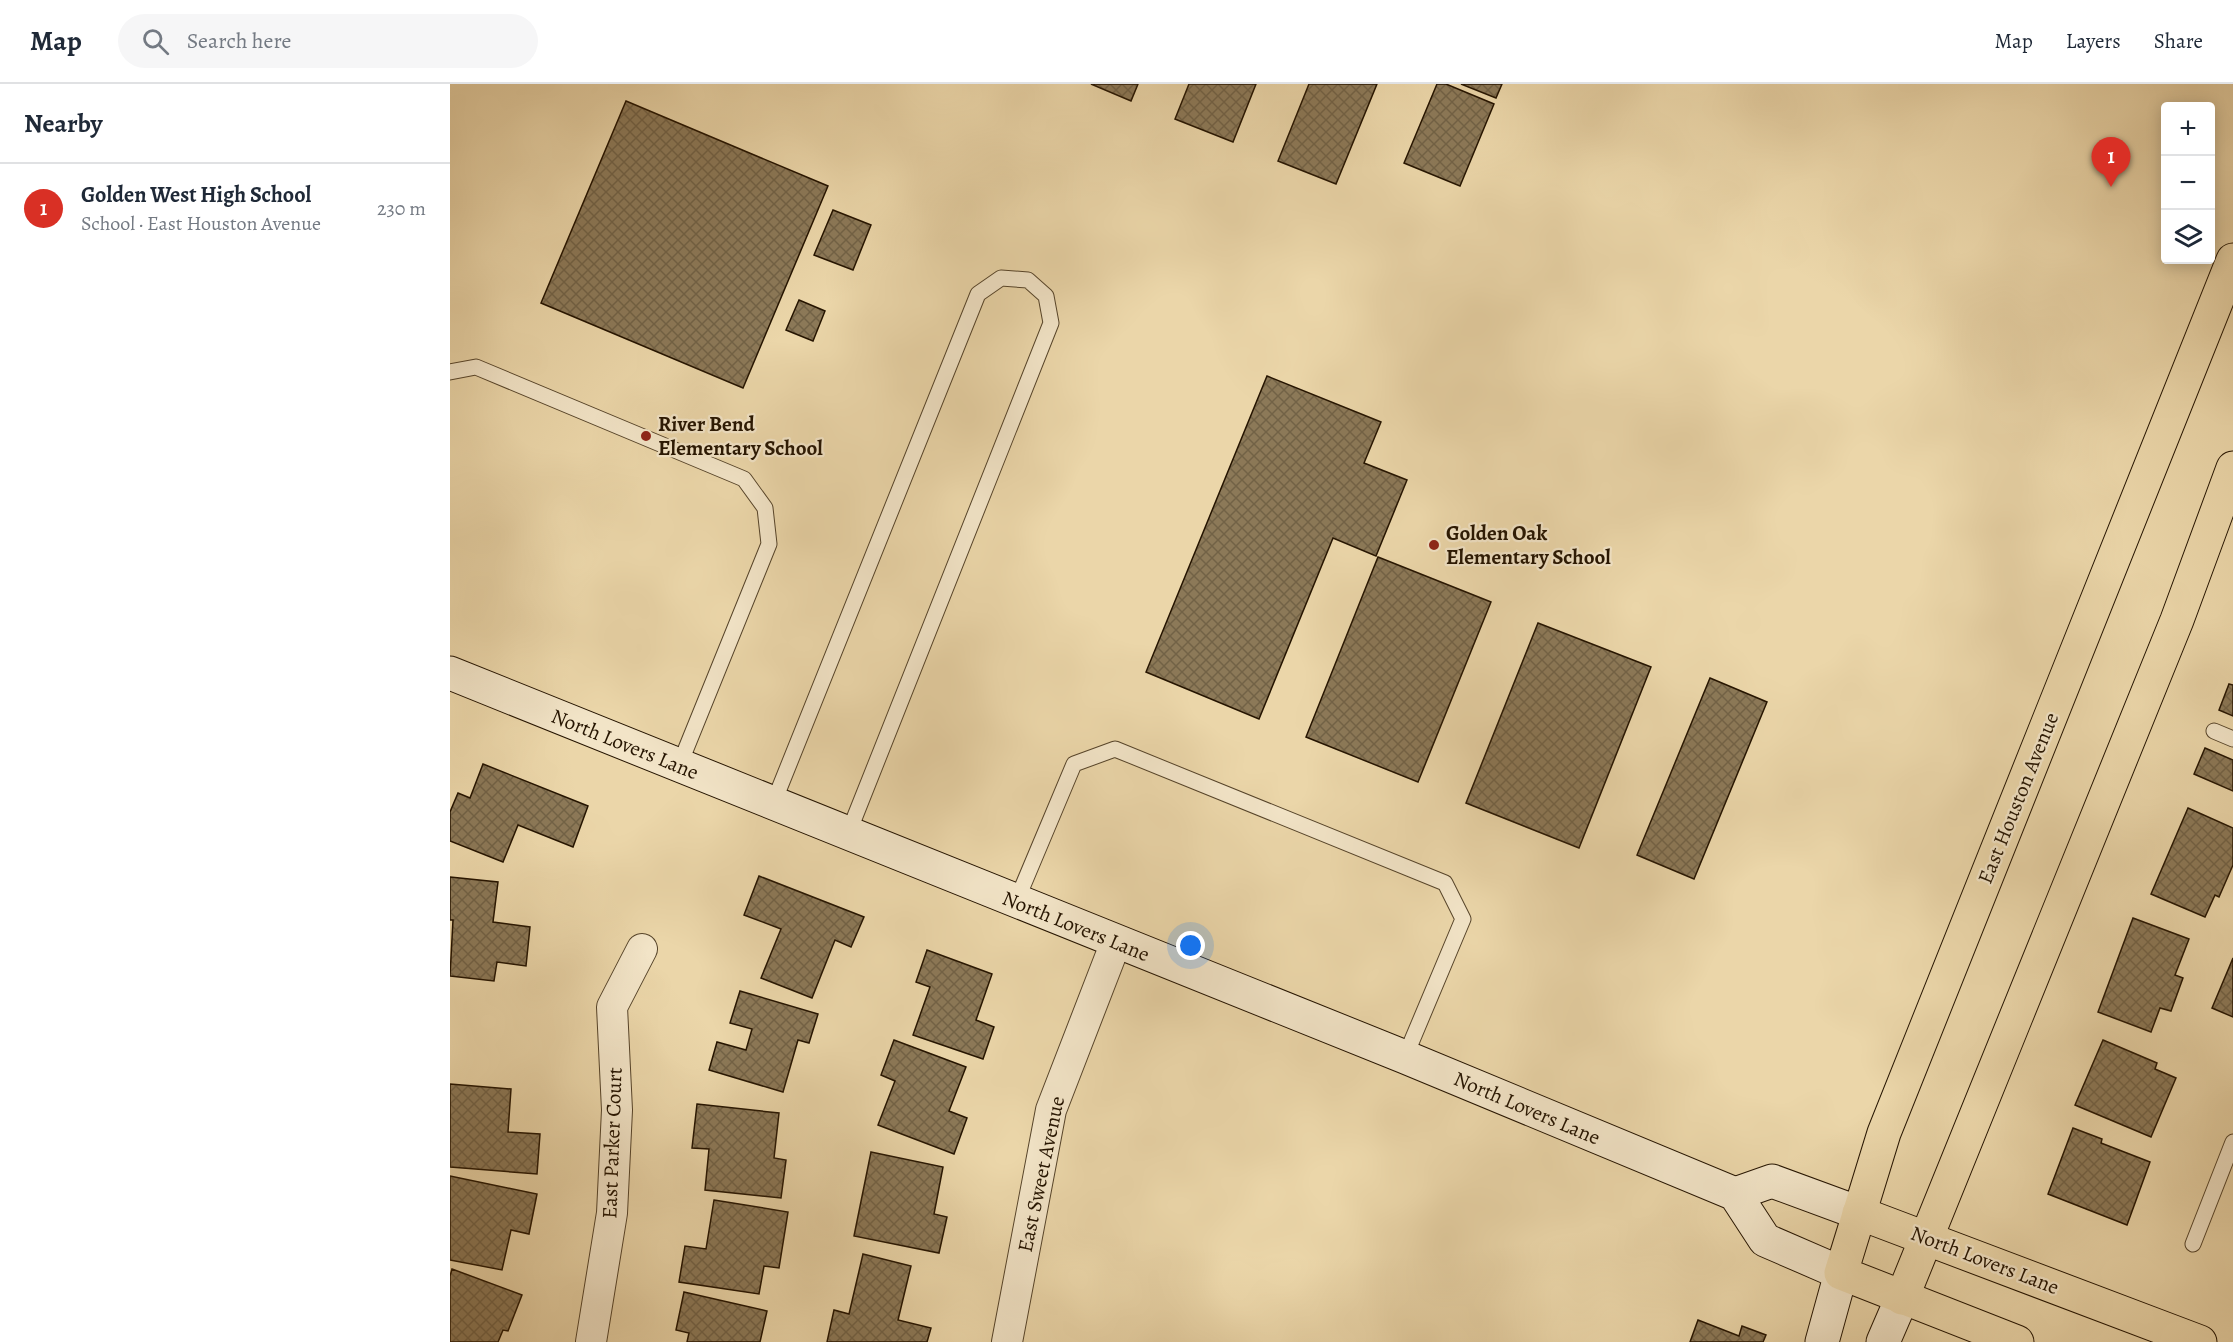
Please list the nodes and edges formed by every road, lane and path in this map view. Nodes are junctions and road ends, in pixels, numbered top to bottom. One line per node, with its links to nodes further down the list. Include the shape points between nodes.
1 (2233, 260): 17 (main road, East Houston Avenue, via 1884,1132)
2 (450, 372): 8 (lane, via 476,367 744,479 765,507 769,544)
3 (2233, 468): 4 (main road)
4 (2227, 500): 18 (main road)
5 (450, 673): 8 (main road, North Lovers Lane)
6 (2214, 731): 7 (lane)
7 (2233, 739)
8 (679, 766): 9 (main road, North Lovers Lane)
9 (773, 804): 10 (main road, North Lovers Lane); 10 (lane, via 978,294 1001,278 1028,280 1046,296 1051,323)
10 (848, 834): 11 (main road, North Lovers Lane)
11 (1016, 902): 12 (main road, North Lovers Lane); 14 (lane, via 1074,764 1115,749 1445,883 1463,919)
12 (1116, 942): 14 (main road, North Lovers Lane); 23 (street, East Sweet Avenue, via 1051,1110)
13 (642, 949): 22 (street, East Parker Court, via 612,1007 617,1110 612,1213)
14 (1405, 1057): 16 (main road, North Lovers Lane)
15 (2233, 1142): 19 (lane)
16 (1735, 1194): 17 (main road, North Lovers Lane, via 1772,1181); 20 (main road, via 1765,1240)
17 (1859, 1213): 18 (main road, North Lovers Lane); 20 (main road, East Houston Avenue)
18 (1928, 1239): 21 (main road); 27 (main road, North Lovers Lane)
19 (2193, 1244)
20 (1841, 1272): 21 (main road); 24 (main road, East Houston Avenue)
21 (1902, 1298): 25 (main road); 26 (main road)
22 (591, 1342)
23 (1007, 1342)
24 (1822, 1342)
25 (1883, 1342)
26 (2017, 1342)
27 (2200, 1342)

